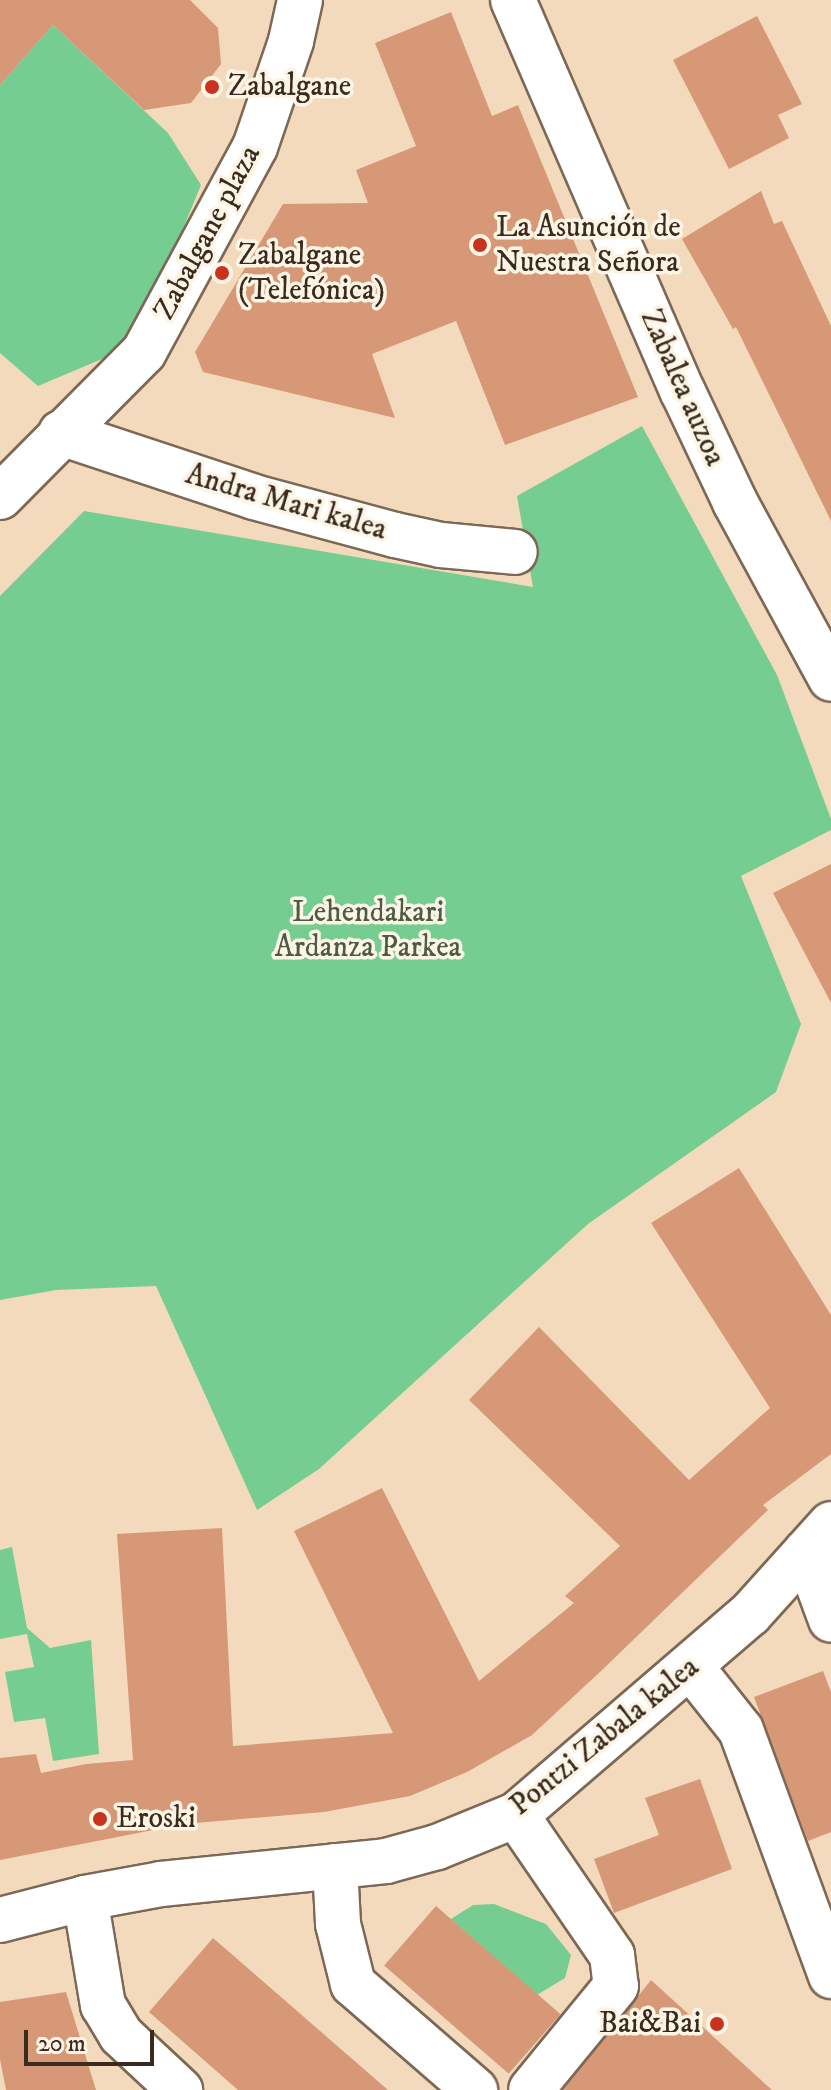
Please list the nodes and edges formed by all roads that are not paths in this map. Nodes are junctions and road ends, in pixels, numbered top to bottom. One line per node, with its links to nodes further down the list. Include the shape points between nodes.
1 (300, 0): 3 (street, Zabalgane plaza, via 255,147 196,261 144,352)
2 (513, 0): 6 (street, Zabalea auzoa, via 690,406 735,502)
3 (61, 433): 4 (street, Zabalgane plaza); 5 (street, Andra Mari kalea, via 254,497 395,535)
4 (0, 497)
5 (515, 552)
6 (831, 679)
7 (818, 1538): 8 (street); 9 (street, Pontzi Zabala kalea, via 750,1614)
8 (831, 1620)
9 (691, 1667): 10 (street, Pontzi Zabala kalea); 14 (street, via 741,1730)
10 (516, 1815): 11 (street, Pontzi Zabala kalea, via 437,1847 386,1861); 17 (street, via 612,1955 616,1986)
11 (335, 1866): 12 (street, Pontzi Zabala kalea, via 161,1884); 16 (street, via 338,1924 353,1984)
12 (85, 1898): 13 (street, Pontzi Zabala kalea); 15 (street, via 103,2005 121,2035)
13 (0, 1920)
14 (831, 1976)
15 (180, 2090)
16 (475, 2090)
17 (531, 2090)

